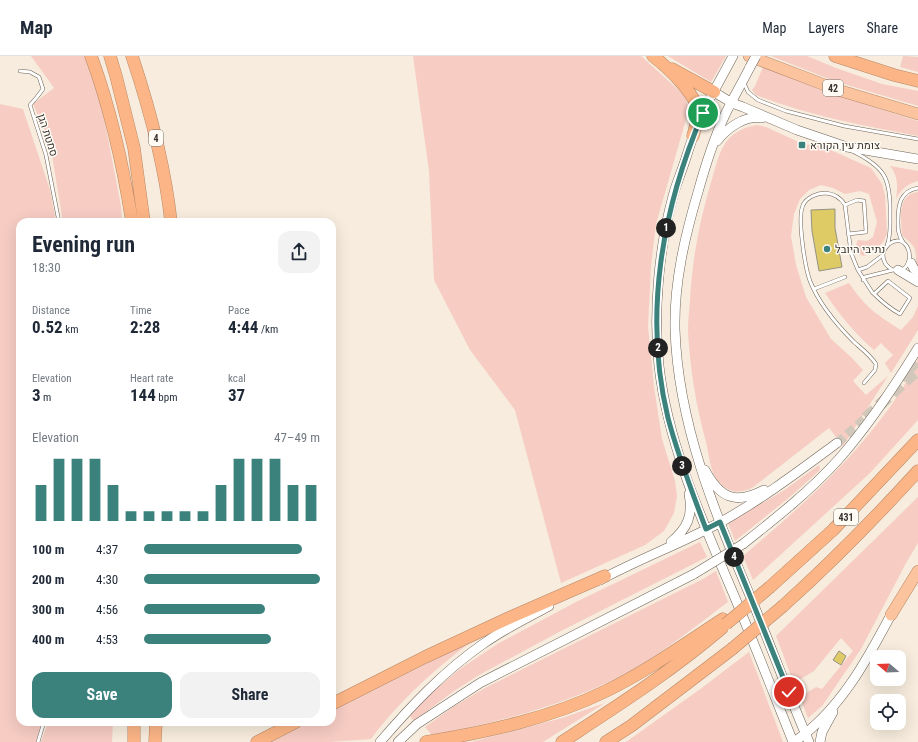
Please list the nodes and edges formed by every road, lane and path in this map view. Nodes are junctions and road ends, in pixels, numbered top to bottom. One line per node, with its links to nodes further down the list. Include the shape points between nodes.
1 (91, 56): 24 (highway, via 116,137)
2 (110, 56): 25 (highway, 4, via 134,148)
3 (132, 56): 26 (highway, 4, via 146,97 168,192)
4 (734, 56): 12 (main road)
5 (756, 56): 8 (main road, bridge)
6 (835, 56): 11 (highway)
7 (657, 59): 12 (highway); 16 (highway, via 693,95 698,113)
8 (750, 61): 10 (main road); 14 (highway, 42)
9 (20, 71): 23 (lane, סמטת הגן, via 30,72 39,77 42,89 30,105 46,155)
10 (743, 81): 13 (main road); 17 (lane, via 754,98 786,111 844,126)
11 (918, 81)
12 (714, 92): 13 (main road); 16 (main road)
13 (732, 102): 15 (main road); 19 (main road)
14 (918, 114)
15 (768, 119): 18 (main road); 19 (main road, via 744,120 727,130)
16 (693, 136): 46 (main road, via 667,223 658,294 657,326 662,390)
17 (918, 139)
18 (832, 142): 20 (main road); 29 (lane, via 865,158 877,166 885,176 890,204 890,239)
19 (712, 147): 44 (main road, via 687,227 675,327 681,391)
20 (918, 159)
21 (918, 188): 28 (lane, via 905,193 898,208 898,231)
22 (845, 205): 27 (lane); 27 (lane, via 857,200 864,201 866,232); 38 (lane, via 837,196 822,193 814,195 803,206 801,228 805,257)
23 (58, 218)
24 (131, 218)
25 (143, 218)
26 (171, 218)
27 (848, 234): 32 (lane, via 851,253)
28 (903, 242): 29 (lane, via 895,241); 31 (lane, via 912,253)
29 (887, 245): 30 (lane)
30 (883, 255): 32 (lane, via 867,267); 33 (lane, via 886,264)
31 (911, 262): 33 (lane, via 903,269); 34 (main road)
32 (858, 270): 36 (lane)
33 (896, 270): 36 (lane, via 864,277); 37 (main road)
34 (918, 272)
35 (845, 277): 38 (lane)
36 (863, 280): 39 (lane)
37 (918, 282)
38 (814, 288): 41 (lane, via 836,322 873,358 875,370)
39 (874, 294): 39 (lane, via 888,282 910,298 900,314)
40 (918, 347): 70 (main road, bridge, via 871,419 838,460 799,498 743,544 694,574 480,683 417,724)
41 (864, 383)
42 (918, 440): 57 (highway, 431, bridge, via 833,530 766,591)
43 (837, 443): 47 (main road)
44 (697, 456): 47 (main road, via 710,480 721,491 735,498 756,494); 49 (main road)
45 (918, 471): 53 (highway, 431)
46 (684, 473): 50 (main road); 51 (main road, via 690,499 690,516 682,532)
47 (792, 476): 49 (main road)
48 (918, 479): 53 (highway)
49 (720, 522): 50 (main road); 64 (main road)
50 (706, 529): 51 (main road); 74 (main road)
51 (658, 551): 55 (main road)
52 (918, 564): 56 (main road)
53 (827, 566): 73 (highway, 431, bridge, via 732,649)
54 (918, 571): 56 (highway)
55 (606, 576): 59 (highway, via 511,617); 69 (main road, via 482,644 440,678)
56 (891, 615): 58 (main road)
57 (724, 622): 71 (highway, via 643,671 605,692 578,703 504,726); 72 (highway, 431, via 682,660)
58 (844, 694): 64 (main road); 75 (main road, via 825,725)
59 (336, 702)
60 (43, 726): 65 (lane)
61 (134, 726): 66 (highway)
62 (156, 726): 67 (highway)
63 (288, 726): 68 (highway)
64 (807, 738): 74 (main road)
65 (38, 742)
66 (134, 742)
67 (155, 742)
68 (257, 742)
69 (380, 742)
70 (398, 742)
71 (426, 742)
72 (562, 742)
73 (606, 742)
74 (793, 742)
75 (820, 742)

